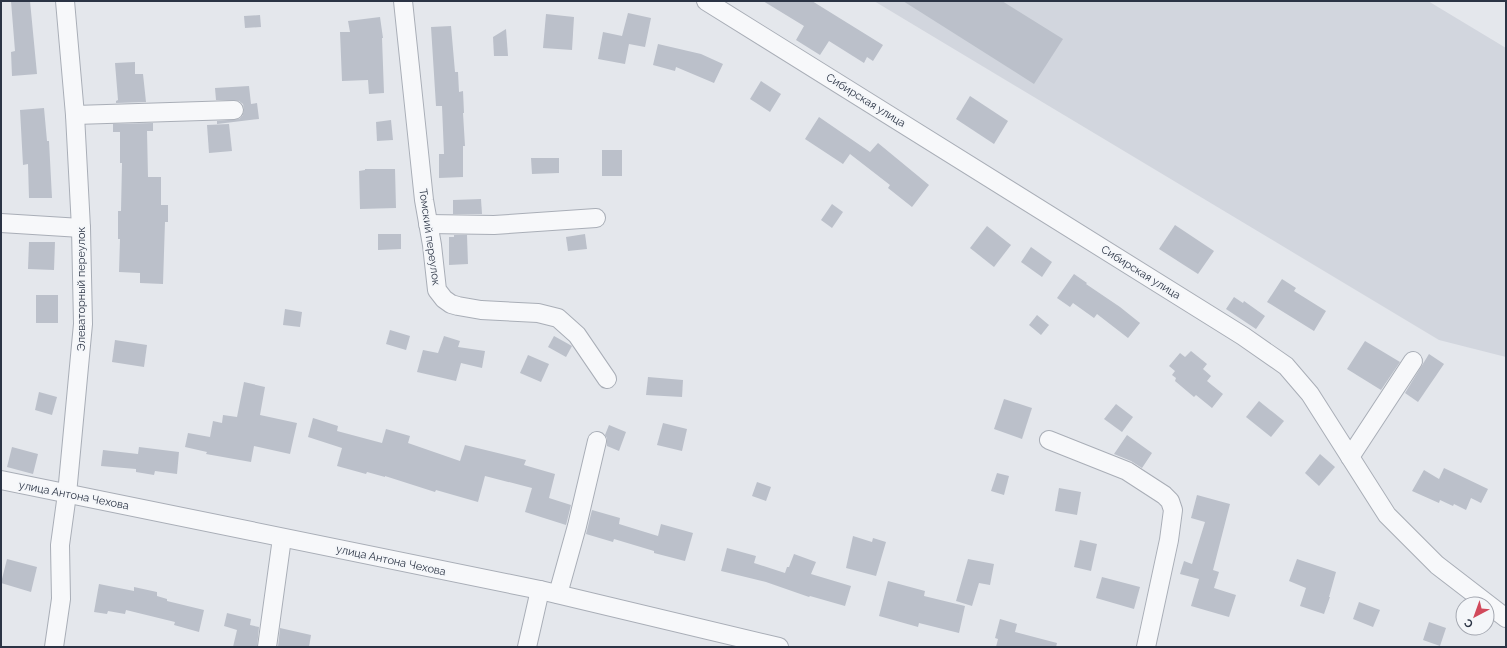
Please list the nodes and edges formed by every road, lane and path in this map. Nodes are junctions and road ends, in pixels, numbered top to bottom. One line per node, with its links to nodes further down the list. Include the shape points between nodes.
1 (65, 1): 5 (street, Элеваторный переулок)
2 (403, 1): 8 (street, Томский переулок)
3 (706, 1): 14 (street, Сибирская улица, via 1243,336 1286,366 1310,394)
4 (234, 110): 5 (street)
5 (75, 115): 9 (street, Элеваторный переулок)
6 (596, 218): 8 (street, via 494,225)
7 (1, 223): 9 (street)
8 (428, 224): 11 (street, Томский переулок, via 437,290 444,299 458,306 481,310 538,313 558,318 577,335)
9 (81, 228): 16 (street, Элеваторный переулок, via 82,341 76,384)
10 (1413, 362): 14 (street)
11 (607, 379)
12 (1049, 440): 25 (street, via 1127,471 1170,501 1173,510 1169,540)
13 (597, 441): 19 (street)
14 (1350, 457): 20 (street, Сибирская улица, via 1387,515 1437,565)
15 (1, 480): 16 (street, улица Антона Чехова)
16 (68, 494): 17 (street, улица Антона Чехова); 21 (street, Элеваторный переулок, via 60,544 62,599)
17 (282, 538): 18 (street, улица Антона Чехова); 22 (street)
18 (540, 590): 19 (street, улица Антона Чехова); 23 (street)
19 (558, 594): 24 (street, улица Антона Чехова)
20 (1506, 618)
21 (54, 647)
22 (267, 647)
23 (527, 647)
24 (779, 647)
25 (1146, 647)

